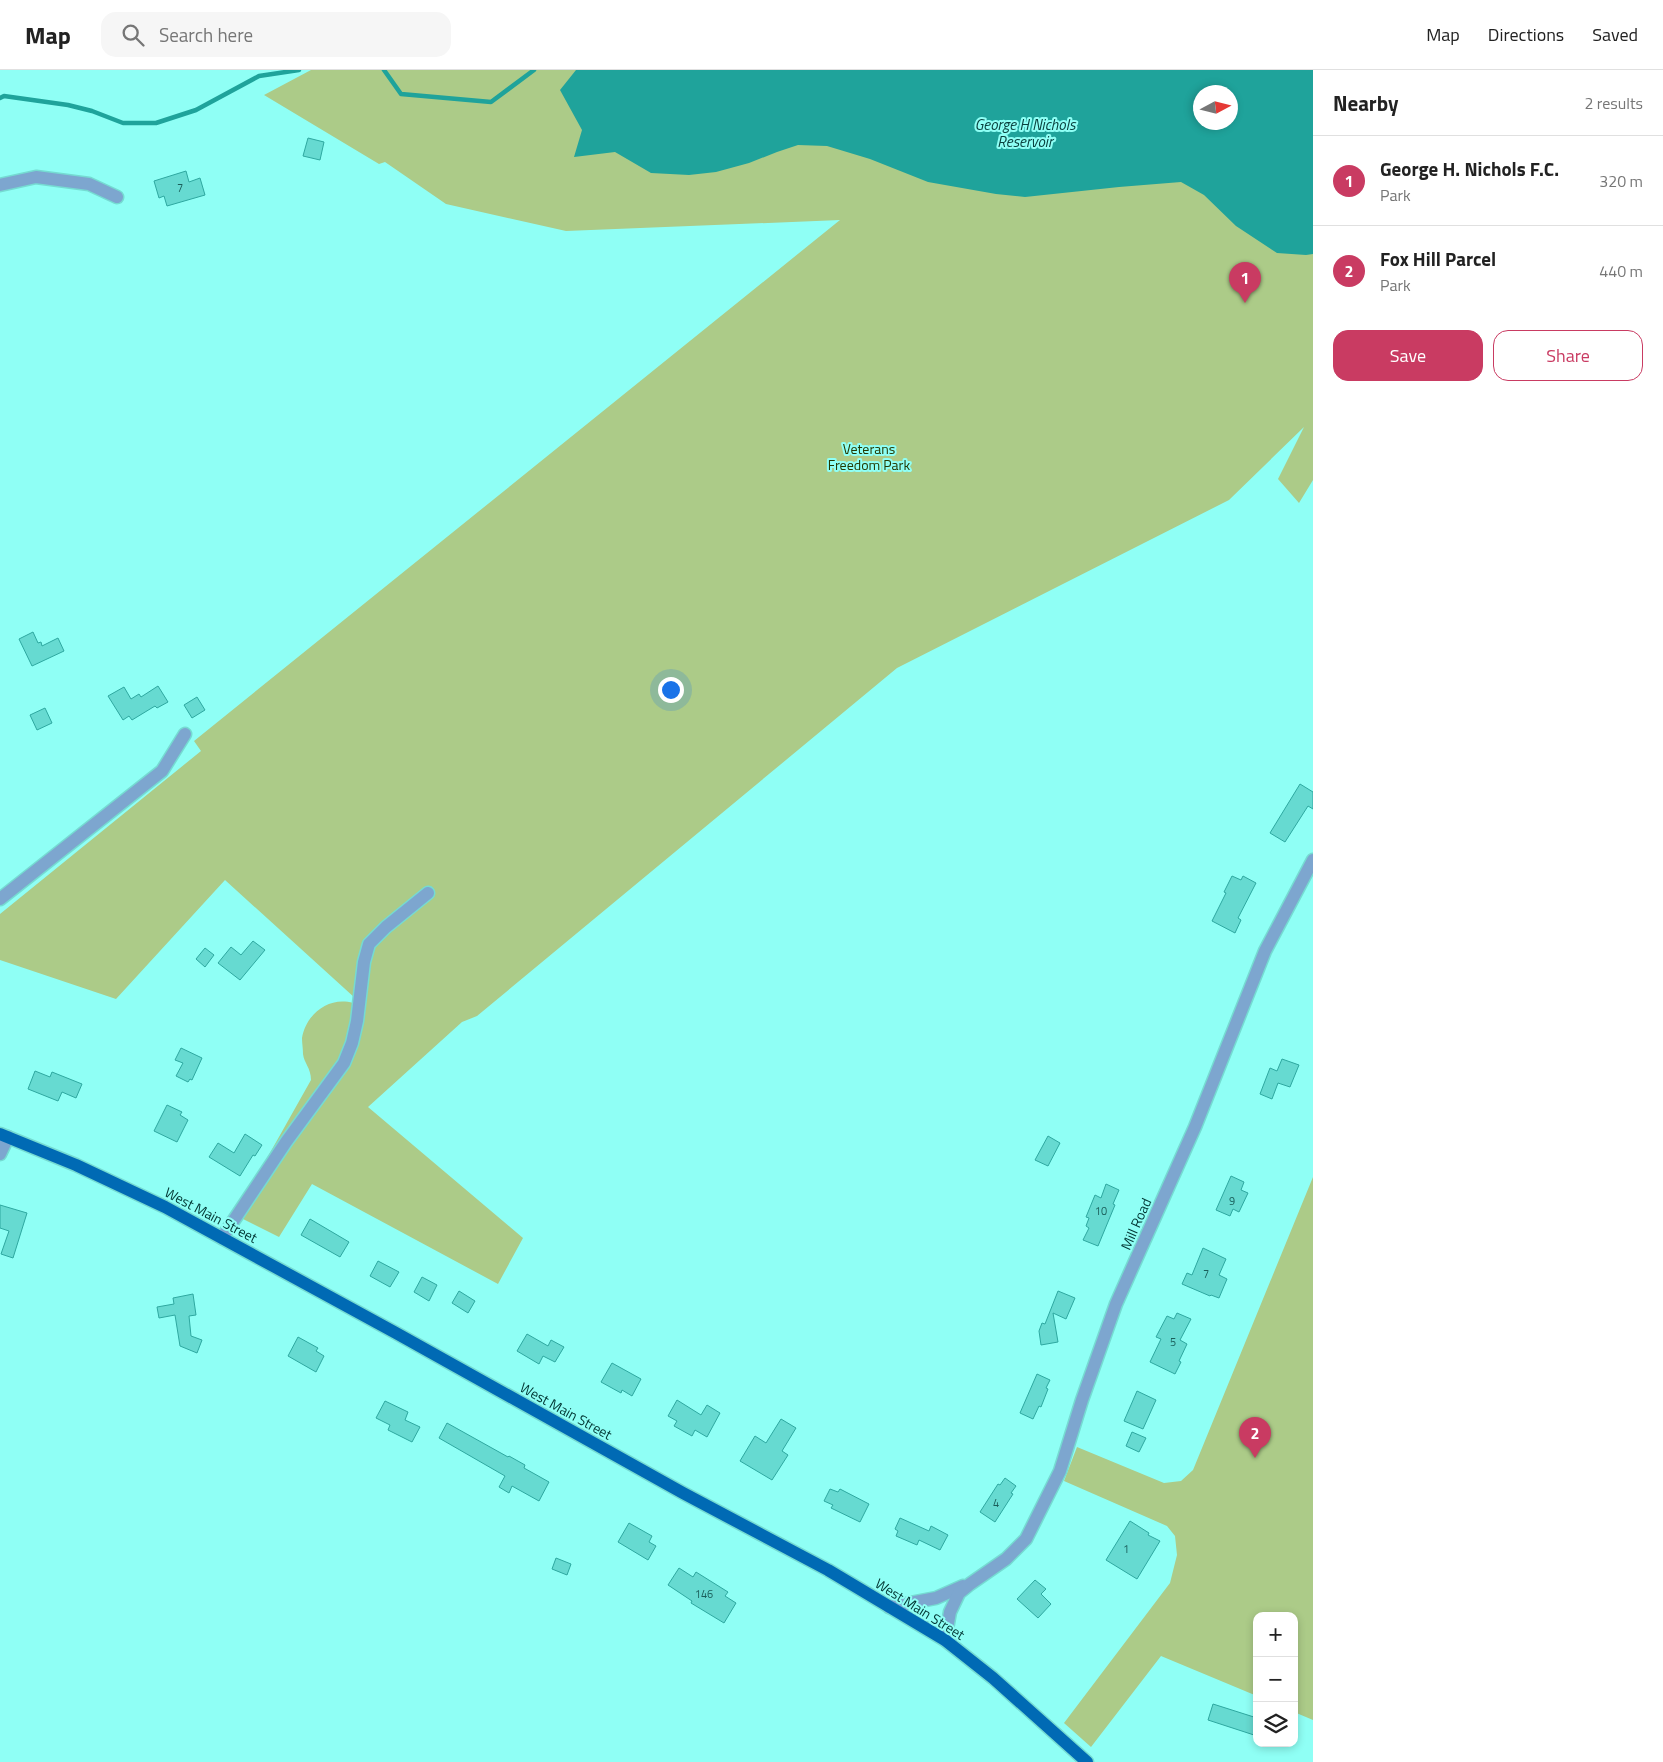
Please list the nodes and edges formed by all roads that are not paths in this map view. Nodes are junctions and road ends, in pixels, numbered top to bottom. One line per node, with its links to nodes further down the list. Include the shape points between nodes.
1 (0, 185): 2 (street, via 36,178 89,184)
2 (117, 197)
3 (185, 734): 6 (street, via 162,771)
4 (1313, 860): 10 (street, Mill Road, via 1265,951 1195,1127 1116,1304 1060,1471 1026,1539 1006,1559)
5 (428, 893): 9 (street, via 386,926 369,944 357,1021 344,1063)
6 (0, 899)
7 (4, 1135): 8 (street); 9 (main road, West Main Street, via 136,1192)
8 (0, 1154)
9 (222, 1238): 11 (main road, West Main Street, via 799,1554)
10 (970, 1584): 11 (street, Mill Road, via 936,1598); 12 (street, Mill Road, via 953,1603)
11 (889, 1607): 12 (main road, West Main Street)
12 (945, 1640): 13 (main road, West Main Street)
13 (1087, 1762)

